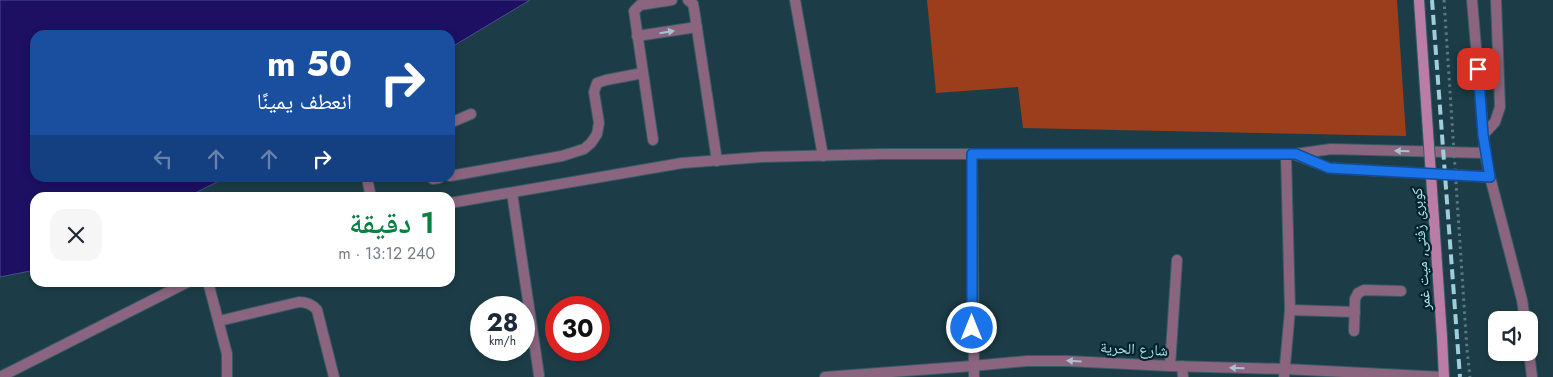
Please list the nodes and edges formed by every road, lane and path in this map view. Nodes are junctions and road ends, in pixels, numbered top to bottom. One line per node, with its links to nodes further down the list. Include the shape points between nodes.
1 (672, 0): 9 (street, via 636,7)
2 (688, 0): 8 (street, via 693,4)
3 (796, 0): 18 (street)
4 (1419, 0): 44 (main road, كوبرى زفتى, ميت غمر, bridge)
5 (1444, 0): 45 (path, bridge)
6 (1472, 0): 13 (street)
7 (1496, 0): 13 (street, via 1500,107 1495,122)
8 (697, 27): 9 (street, one-way to 8); 19 (street)
9 (637, 36): 10 (street)
10 (643, 73): 14 (street); 20 (street, via 597,84 594,92 599,123 597,134 584,149)
11 (471, 114): 12 (street)
12 (455, 121)
13 (1483, 135): 15 (street)
14 (653, 140)
15 (1486, 153): 17 (street, one-way to 17, via 1331,149); 21 (street)
16 (972, 154): 17 (street); 18 (street); 35 (street)
17 (1291, 154): 21 (street, via 1329,168); 28 (street)
18 (823, 156): 19 (street)
19 (717, 161): 22 (street, via 682,163)
20 (455, 175)
21 (1490, 177): 29 (street)
22 (512, 193): 23 (street); 39 (street)
23 (455, 202)
24 (1177, 260): 34 (street)
25 (178, 287): 40 (street)
26 (209, 287): 31 (street)
27 (1401, 291): 30 (street, via 1361,291 1355,299)
28 (1290, 310): 30 (street); 37 (street)
29 (1524, 311)
30 (1355, 312): 32 (street)
31 (219, 321): 41 (street, via 227,354); 42 (street, via 299,302 313,305)
32 (1354, 331)
33 (1530, 361): 46 (street)
34 (1170, 366): 35 (street, شارع الحرية, one-way to 35, via 1027,361); 36 (street, شارع الحرية)
35 (973, 372): 43 (street, شارع الحرية)
36 (1183, 372): 37 (street, شارع الحرية, one-way to 36)
37 (1285, 373): 38 (street, شارع الحرية)
38 (1325, 374): 44 (street, شارع الحرية)
39 (539, 375)
40 (0, 377)
41 (228, 377)
42 (334, 377)
43 (825, 377)
44 (1443, 377)
45 (1470, 377)
46 (1532, 377)

